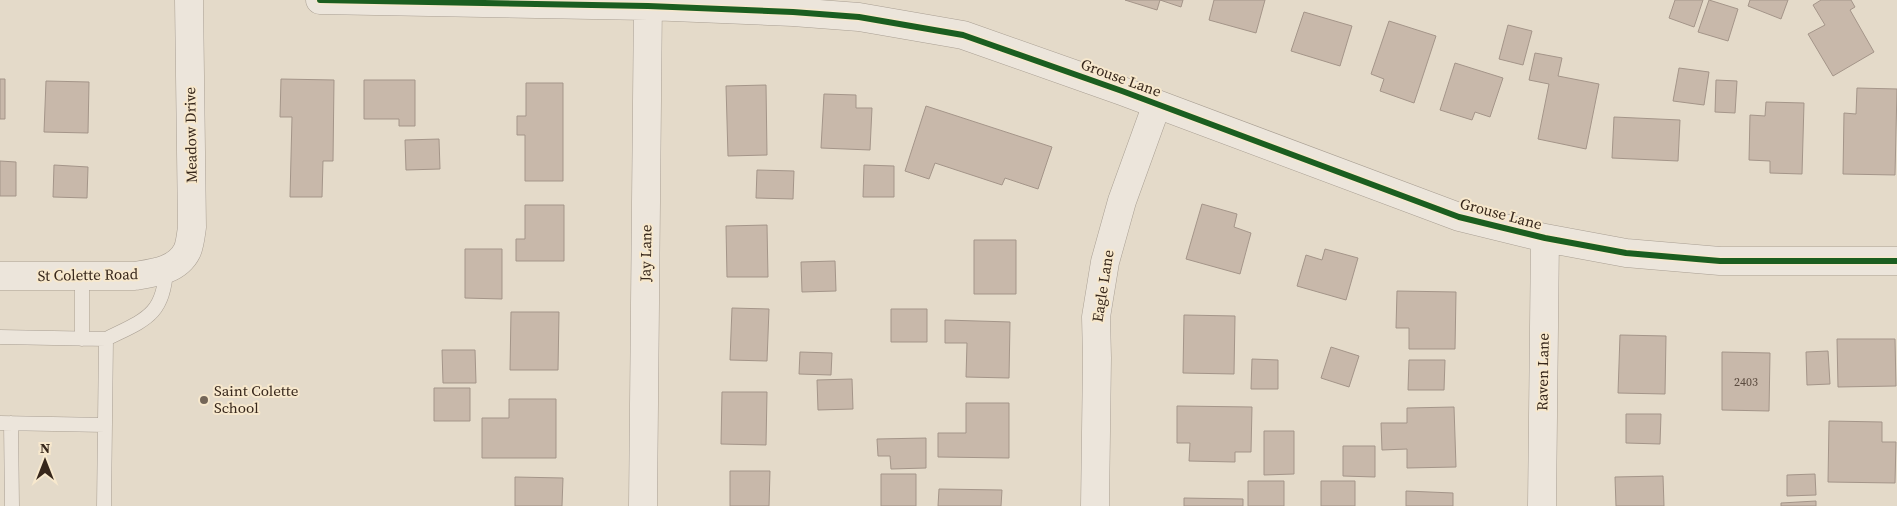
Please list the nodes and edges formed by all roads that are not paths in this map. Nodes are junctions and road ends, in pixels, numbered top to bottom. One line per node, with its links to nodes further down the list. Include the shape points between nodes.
1 (189, 0): 7 (street, Meadow Drive, via 192,227 188,251)
2 (320, 0): 3 (street, Grouse Lane)
3 (648, 3): 4 (street, Grouse Lane, via 859,17 963,35); 17 (street, Jay Lane)
4 (1157, 104): 5 (street, Grouse Lane, via 1458,217); 18 (street, Eagle Lane, via 1122,201 1105,262 1097,308)
5 (1545, 238): 6 (street, Grouse Lane, via 1626,253 1720,261); 19 (street, Raven Lane)
6 (1897, 261)
7 (170, 267): 9 (street, St Colette Road, via 134,276); 12 (lane, via 158,305 149,317)
8 (0, 276): 9 (street, St Colette Road)
9 (82, 276): 11 (lane)
10 (0, 338): 11 (lane)
11 (82, 339): 12 (lane)
12 (106, 339): 14 (lane)
13 (5, 423): 14 (lane); 15 (lane)
14 (104, 425): 16 (lane)
15 (12, 506)
16 (104, 506)
17 (644, 506)
18 (1095, 506)
19 (1542, 506)

